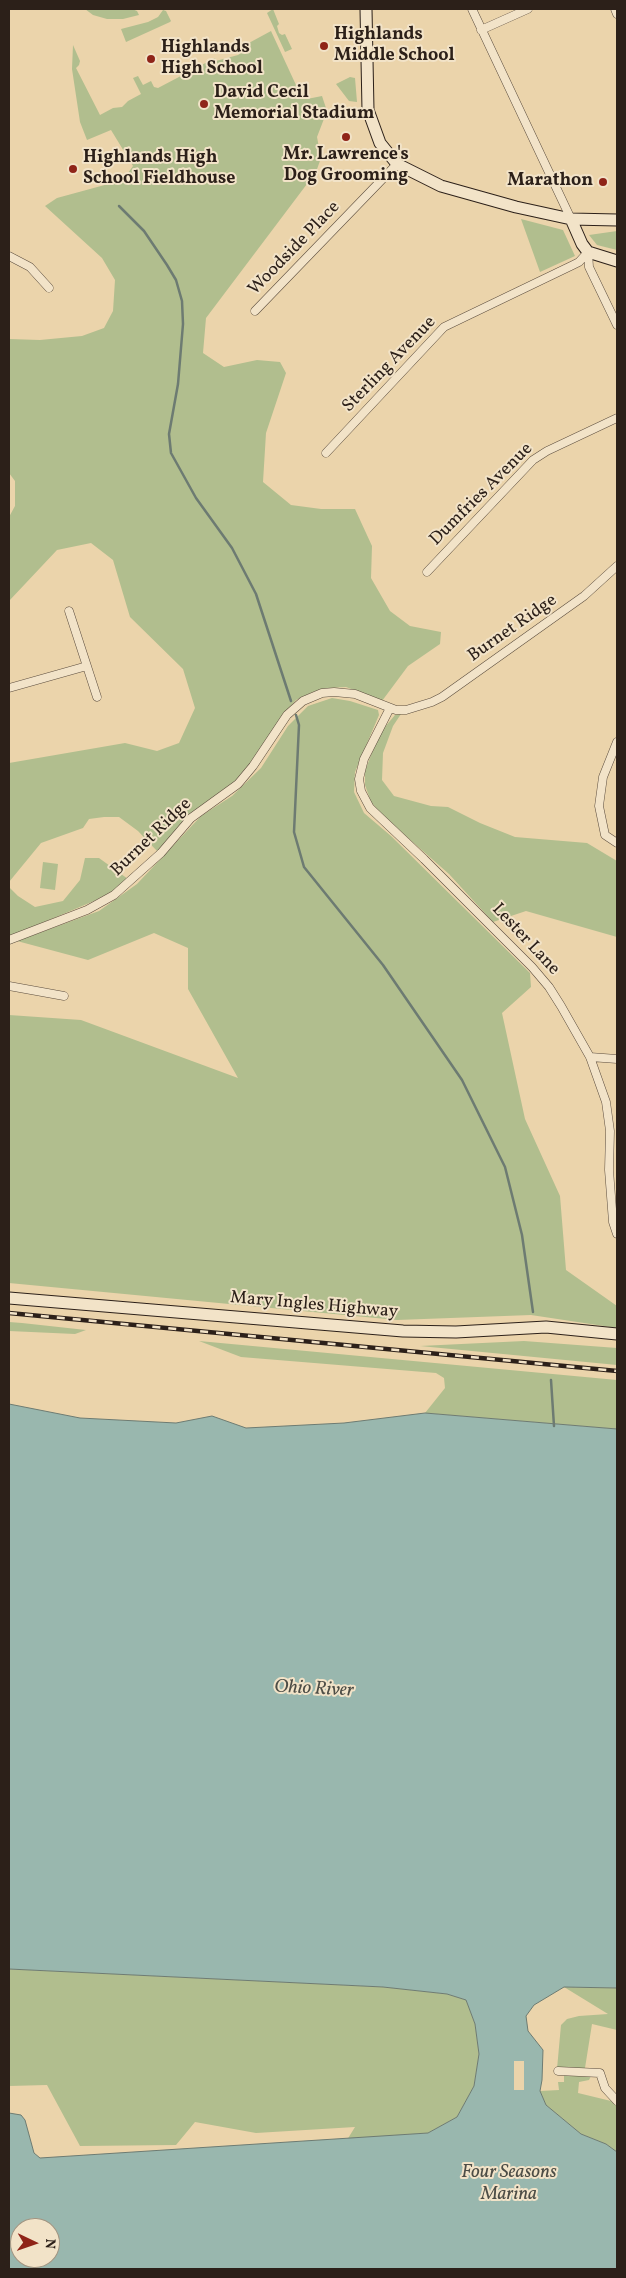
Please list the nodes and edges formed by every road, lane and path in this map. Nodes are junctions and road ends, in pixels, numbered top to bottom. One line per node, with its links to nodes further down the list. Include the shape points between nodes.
1 (366, 9): 7 (street, via 368,110 380,143)
2 (472, 9): 6 (street)
3 (528, 9): 6 (street)
4 (615, 9): 5 (street)
5 (617, 14)
6 (481, 30): 8 (street)
7 (398, 164): 8 (street, via 440,186 516,208); 14 (street, Woodside Place)
8 (571, 219): 9 (street); 10 (street)
9 (617, 220)
10 (588, 252): 12 (street); 15 (street, via 589,267); 17 (street, Sterling Avenue, via 579,262 444,327)
11 (9, 256): 13 (street, via 30,267)
12 (616, 262)
13 (49, 288)
14 (255, 311)
15 (617, 325)
16 (617, 418): 19 (street, Dumfries Avenue, via 533,460)
17 (326, 453)
18 (617, 566): 24 (street, Burnet Ridge, via 584,596 442,697 406,710)
19 (426, 572)
20 (69, 612): 21 (street)
21 (87, 666): 22 (street); 23 (street)
22 (9, 688)
23 (97, 696)
24 (390, 708): 27 (street, Burnet Ridge, via 356,694 334,692 322,692 303,701 287,715 238,784 191,818 161,853 114,895 87,910); 30 (street, Lester Lane, via 364,759 359,782 364,799 544,980)
25 (617, 742): 26 (street, via 603,777 599,806 605,835)
26 (617, 843)
27 (9, 940)
28 (9, 986): 29 (street)
29 (64, 996)
30 (590, 1057): 31 (street); 32 (street, Lester Lane, via 608,1112 613,1222)
31 (617, 1060)
32 (617, 1234)
33 (9, 1298): 34 (street, Mary Ingles Highway, via 411,1331 456,1332 546,1326)
34 (617, 1334)
35 (558, 2071): 36 (street, via 600,2073 605,2088)
36 (617, 2101)

